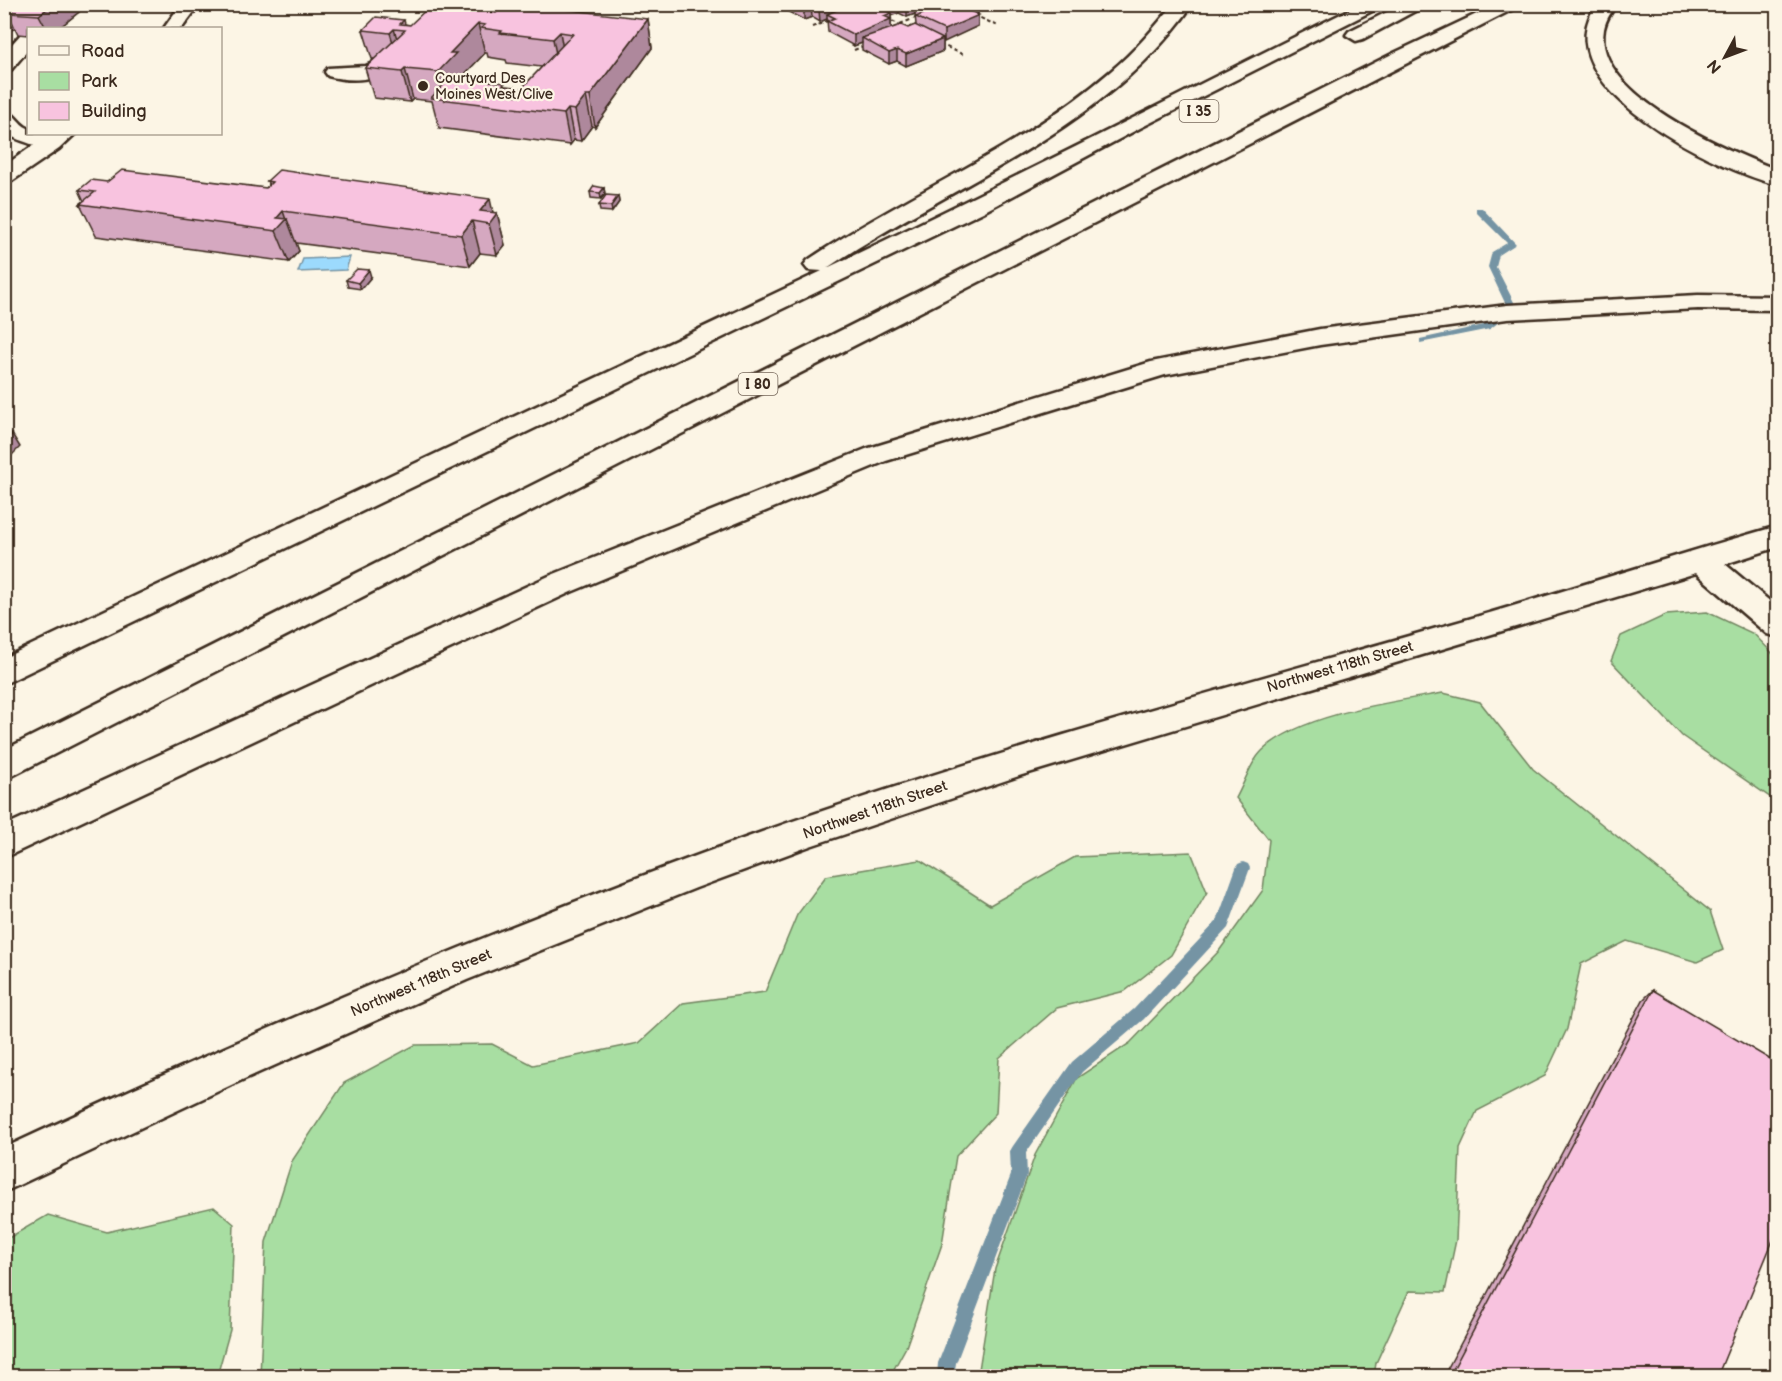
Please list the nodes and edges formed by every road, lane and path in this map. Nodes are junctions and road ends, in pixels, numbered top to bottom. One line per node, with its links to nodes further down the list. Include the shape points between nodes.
1 (191, 4): 15 (main road)
2 (778, 4): 8 (path)
3 (1184, 4): 34 (main road, via 1128,66 1065,116 869,230)
4 (1377, 4): 32 (main road)
5 (1419, 4): 32 (main road, I 35, via 1151,135)
6 (1514, 4): 39 (main road, I 80, via 1401,57)
7 (1608, 4): 31 (main road, via 1601,10 1592,32 1596,55 1612,80 1676,131 1729,159)
8 (773, 6)
9 (970, 13): 14 (path)
10 (882, 16): 13 (path)
11 (919, 16): 13 (path)
12 (833, 19): 16 (path)
13 (899, 24): 17 (path, via 908,29)
14 (998, 26)
15 (174, 27)
16 (812, 27)
17 (897, 33)
18 (27, 39): 24 (main road)
19 (876, 41): 21 (path)
20 (935, 42): 22 (path)
21 (854, 50)
22 (964, 55)
23 (389, 61): 25 (main road, via 371,72)
24 (4, 66)
25 (335, 72)
26 (4, 116): 27 (main road, via 16,130)
27 (27, 132)
28 (39, 135): 29 (main road)
29 (58, 139): 30 (main road)
30 (4, 176)
31 (1778, 178)
32 (975, 207): 34 (main road)
33 (1778, 303): 40 (main road, via 1698,302 1507,312 1320,337 1160,368 876,455 560,584)
34 (715, 333): 38 (main road)
35 (1778, 536): 36 (main road, Northwest 118th Street)
36 (1702, 561): 37 (main road); 41 (main road, Northwest 118th Street, via 1072,745 689,874 447,970 238,1061)
37 (1778, 626)
38 (4, 672)
39 (4, 766)
40 (4, 843)
41 (4, 1171)

